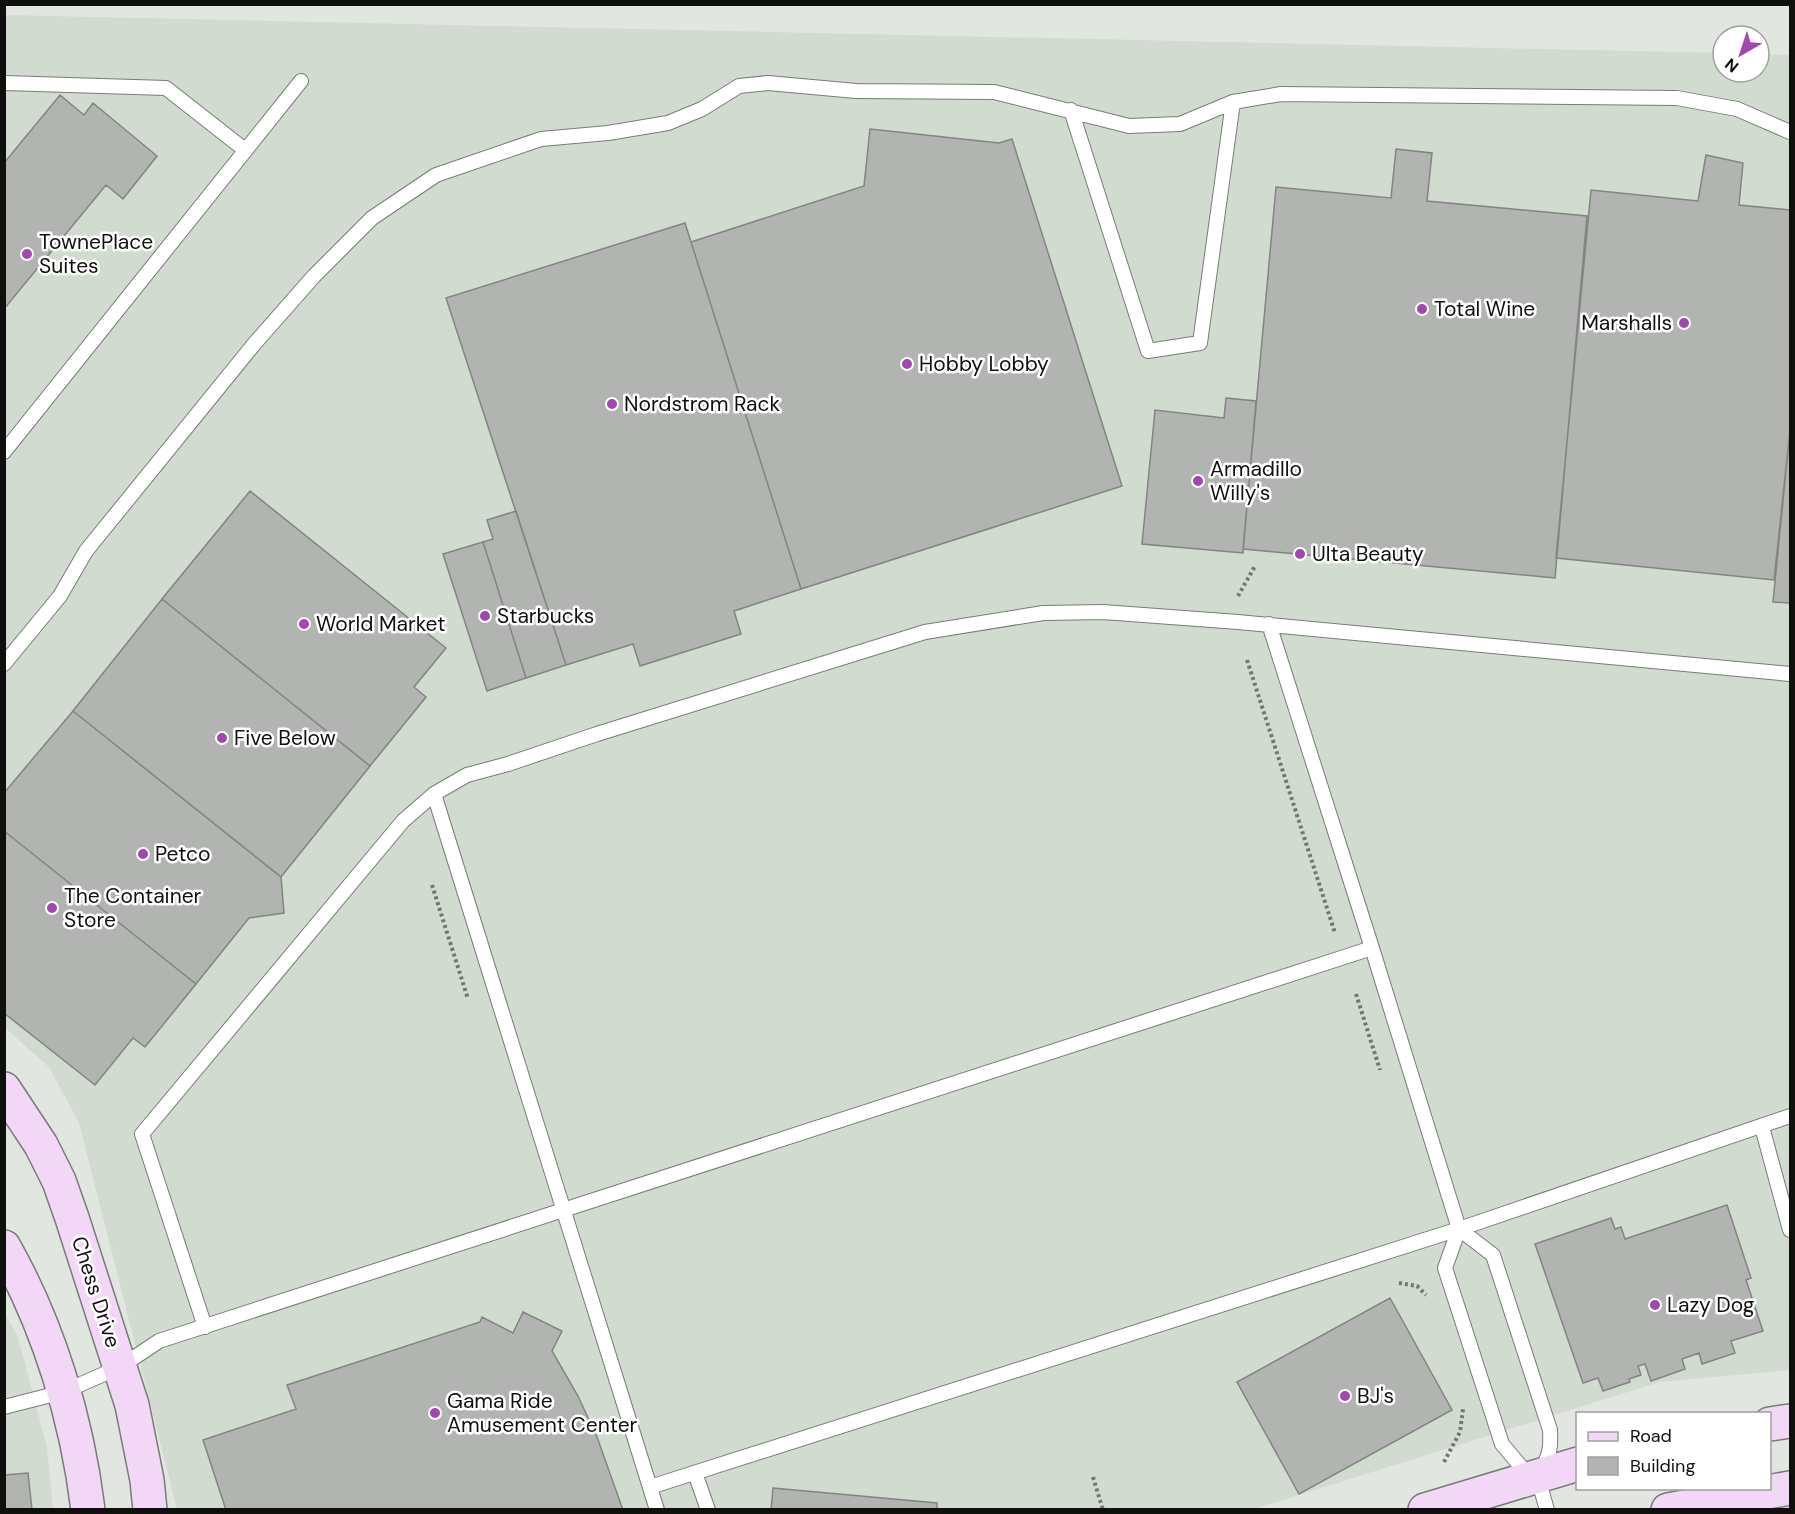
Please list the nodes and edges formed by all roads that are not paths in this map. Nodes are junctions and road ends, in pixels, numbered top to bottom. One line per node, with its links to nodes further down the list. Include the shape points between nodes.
1 (301, 81): 6 (lane)
2 (4, 83): 6 (lane, via 166,88)
3 (1233, 102): 4 (lane, via 1180,124 1140,126); 4 (lane, via 1200,343 1148,351); 5 (lane, via 1281,94 1677,98 1737,109)
4 (1071, 110): 9 (lane, via 994,92 856,91 768,83 739,86 702,109 668,123 541,139 436,175 372,218 314,276 86,551 60,597)
5 (1791, 132)
6 (245, 150): 7 (lane)
7 (4, 452)
8 (1269, 624): 10 (lane); 11 (lane, via 1103,612 1043,613 925,632 466,775); 12 (lane)
9 (4, 664)
10 (1791, 674)
11 (434, 794): 16 (lane); 20 (lane, via 396,829 142,1134)
12 (1372, 948): 16 (lane); 17 (lane)
13 (4, 1089): 21 (main road, Chess Drive, via 41,1145 59,1181)
14 (1791, 1116): 15 (lane)
15 (1762, 1127): 17 (lane); 18 (lane)
16 (564, 1210): 20 (lane); 29 (lane)
17 (1459, 1229): 27 (lane); 28 (lane, via 1445,1268 1502,1444 1522,1468); 28 (lane, via 1493,1255 1550,1430 1551,1447)
18 (1791, 1230)
19 (4, 1248): 22 (main road, via 36,1313)
20 (205, 1327): 21 (lane, via 159,1341)
21 (120, 1367): 22 (lane); 32 (main road, Chess Drive, via 132,1405)
22 (63, 1392): 23 (lane); 31 (main road)
23 (4, 1407)
24 (1791, 1421): 25 (main road)
25 (1771, 1424)
26 (1576, 1465): 28 (main road)
27 (695, 1473): 29 (lane); 34 (lane)
28 (1537, 1475): 35 (main road); 36 (lane)
29 (650, 1487): 33 (lane)
30 (1791, 1488): 37 (main road)
31 (88, 1509)
32 (150, 1509)
33 (657, 1509)
34 (708, 1509)
35 (1425, 1509)
36 (1547, 1509)
37 (1668, 1509)

